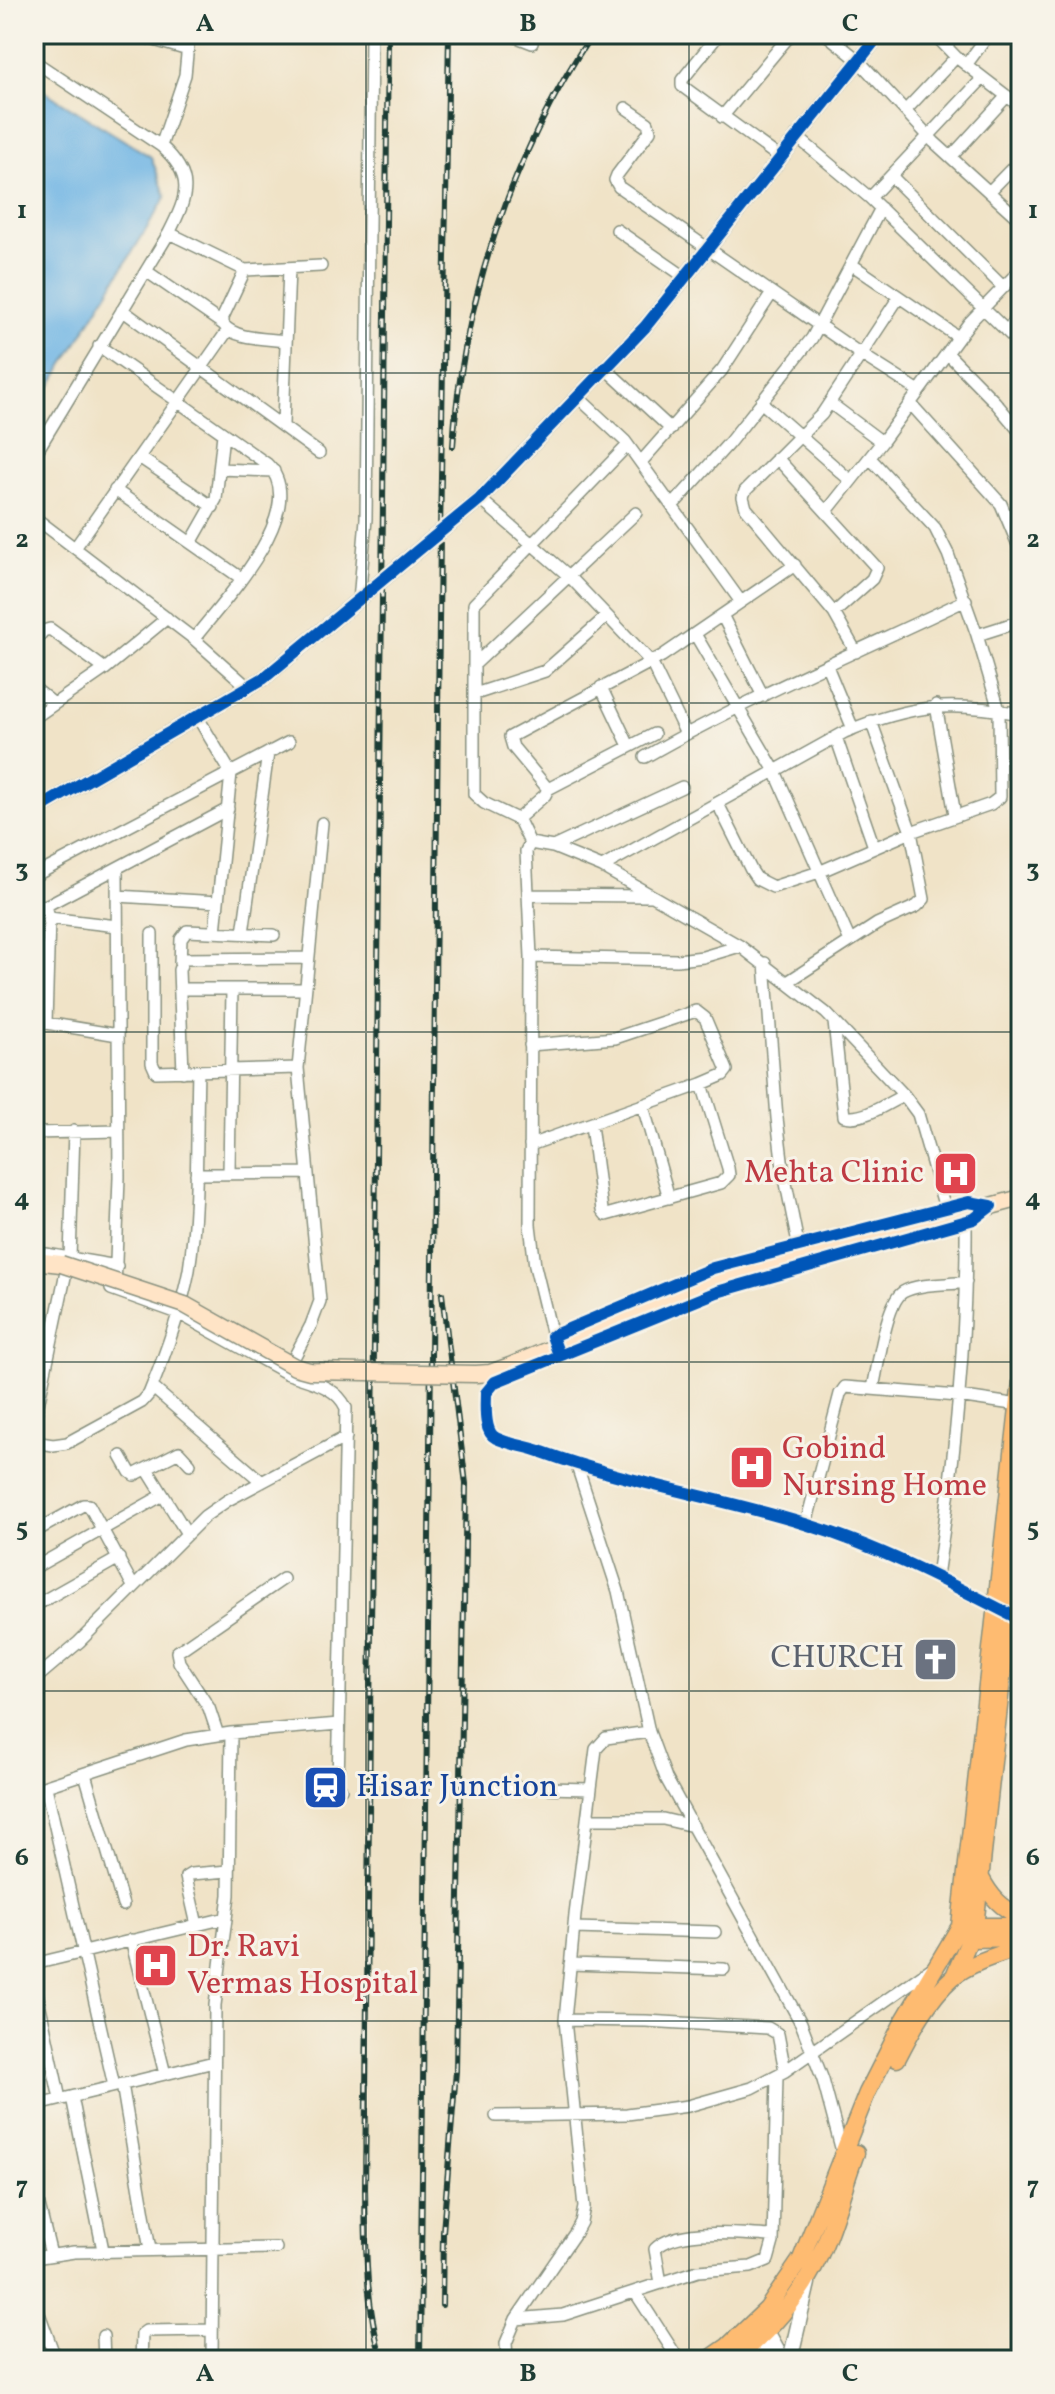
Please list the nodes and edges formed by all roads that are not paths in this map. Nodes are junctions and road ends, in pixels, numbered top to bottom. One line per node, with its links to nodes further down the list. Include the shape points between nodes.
1 (134, 34): 12 (street)
2 (189, 34): 12 (street)
3 (371, 34): 97 (street, via 366,519)
4 (509, 34): 11 (street)
5 (719, 34): 21 (street, via 681,83)
6 (791, 34): 21 (street)
7 (826, 34): 13 (street)
8 (880, 34): 13 (street)
9 (934, 34): 15 (street)
10 (989, 34): 15 (street)
11 (532, 43)
12 (188, 50): 24 (street)
13 (858, 60): 20 (street); 22 (street)
14 (34, 61): 24 (street)
15 (961, 61): 16 (street); 20 (street)
16 (983, 78): 17 (street); 23 (street)
17 (1007, 96): 18 (street); 26 (street)
18 (1021, 107)
19 (626, 108): 35 (street, via 648,123 650,131 617,175 616,184)
20 (905, 111): 23 (street)
21 (722, 117): 25 (street)
22 (796, 136): 25 (street); 30 (street)
23 (928, 136): 26 (street); 28 (street)
24 (161, 146): 34 (street, via 177,160 186,186)
25 (779, 157): 35 (street)
26 (951, 157): 29 (street)
27 (1021, 159): 29 (street)
28 (891, 176): 30 (street); 43 (street)
29 (989, 192): 32 (street)
30 (870, 198): 31 (street)
31 (881, 208): 36 (street); 46 (street)
32 (1021, 221)
33 (617, 230): 42 (street)
34 (169, 233): 40 (street); 41 (street)
35 (706, 250): 42 (street); 44 (street)
36 (851, 264): 45 (street); 49 (street)
37 (321, 266): 38 (street)
38 (289, 268): 40 (street); 53 (street)
39 (1021, 269): 43 (street)
40 (245, 270): 50 (street, via 223,317)
41 (146, 271): 47 (street); 50 (street)
42 (685, 277): 59 (street)
43 (1003, 287): 46 (street)
44 (772, 293): 49 (street); 67 (street, via 722,370)
45 (899, 297): 52 (street); 57 (street)
46 (983, 308): 51 (street); 52 (street)
47 (122, 310): 55 (street); 58 (street)
48 (1021, 315): 51 (street)
49 (819, 325): 57 (street); 62 (street)
50 (225, 327): 53 (street); 58 (street)
51 (1006, 331): 54 (street)
52 (958, 337): 56 (street)
53 (286, 341): 66 (street)
54 (1021, 345)
55 (99, 346): 63 (street); 74 (street)
56 (947, 353): 60 (street); 68 (street)
57 (862, 355): 60 (street); 64 (street)
58 (202, 369): 63 (street); 66 (street)
59 (606, 369): 61 (street); 67 (street)
60 (919, 391): 65 (street)
61 (579, 398): 72 (street); 83 (street)
62 (761, 402): 70 (street); 84 (street)
63 (178, 403): 69 (street); 75 (street)
64 (830, 403): 70 (street); 71 (street)
65 (910, 403): 71 (street); 92 (street, via 1001,504)
66 (283, 424): 73 (street)
67 (671, 429): 78 (street)
68 (1021, 433)
69 (223, 434): 79 (street); 80 (street)
70 (800, 436): 76 (street); 81 (street)
71 (882, 442): 77 (street)
72 (628, 445): 78 (street); 90 (street)
73 (319, 453)
74 (34, 456)
75 (139, 457): 82 (street); 85 (street)
76 (777, 458): 86 (street); 93 (street, via 745,491 743,503)
77 (870, 458): 81 (street); 96 (street, via 935,528)
78 (641, 462): 84 (street)
79 (219, 469): 80 (street); 85 (street)
80 (274, 471): 95 (street, via 280,490 274,524)
81 (851, 481): 86 (street)
82 (115, 490): 89 (street); 91 (street)
83 (480, 499): 90 (street); 97 (street)
84 (673, 505): 98 (street)
85 (213, 507): 89 (street)
86 (827, 511): 99 (street, via 877,568)
87 (636, 513): 94 (street)
88 (34, 517): 91 (street)
89 (191, 543): 95 (street)
90 (531, 543): 94 (street); 110 (street, via 474,604)
91 (75, 548): 102 (street)
92 (1021, 552)
93 (795, 565): 98 (street); 99 (street)
94 (570, 577): 101 (street); 110 (street)
95 (241, 578): 106 (street)
96 (966, 600): 105 (street); 108 (street)
97 (359, 601): 115 (street)
98 (741, 602): 100 (street)
99 (834, 613): 108 (street)
100 (722, 615): 104 (street); 117 (street)
101 (607, 616): 109 (street); 116 (street, via 545,671)
102 (167, 618): 106 (street); 112 (street)
103 (1021, 621): 105 (street)
104 (695, 634): 109 (street); 120 (street)
105 (977, 635): 121 (street)
106 (194, 639): 115 (street)
107 (34, 643): 112 (street, via 50,629)
108 (856, 652): 111 (street)
109 (651, 662): 113 (street); 128 (street)
110 (474, 665): 116 (street)
111 (827, 666): 117 (street); 126 (street)
112 (105, 669): 118 (street)
113 (601, 687): 131 (street); 137 (street, via 510,737)
114 (34, 688): 118 (street)
115 (249, 688): 123 (street)
116 (475, 694): 142 (street, via 474,794)
117 (763, 696): 120 (street)
118 (54, 704): 124 (street)
119 (936, 705): 121 (street); 125 (street); 141 (street)
120 (738, 709): 128 (street); 134 (street)
121 (999, 710): 122 (street); 141 (street, via 1000,797)
122 (1021, 714)
123 (197, 716): 135 (street); 139 (street)
124 (34, 718)
125 (871, 721): 126 (street); 144 (street)
126 (853, 729): 129 (street)
127 (654, 734): 131 (street)
128 (686, 734): 133 (street)
129 (836, 737): 134 (street); 147 (street)
130 (289, 742): 132 (street)
131 (629, 746): 137 (street)
132 (268, 753): 135 (street); 161 (street)
133 (645, 757)
134 (775, 771): 138 (street); 150 (street)
135 (231, 773): 140 (street); 151 (street)
136 (682, 787): 146 (street)
137 (548, 789): 142 (street)
138 (718, 804): 148 (street); 150 (street, via 763,884 773,887)
139 (36, 805)
140 (228, 809): 149 (street); 155 (street)
141 (955, 815): 144 (street)
142 (519, 820): 145 (street)
143 (322, 823): 167 (street)
144 (911, 832): 147 (street); 164 (street, via 922,903)
145 (530, 843): 146 (street); 152 (street)
146 (553, 847): 148 (street)
147 (874, 847): 150 (street)
148 (602, 867): 154 (street)
149 (117, 869): 153 (street); 156 (street)
150 (819, 872): 164 (street)
151 (34, 876)
152 (529, 895): 154 (street); 166 (street)
153 (117, 896): 155 (street); 159 (street)
154 (649, 896): 165 (street)
155 (218, 902): 160 (street)
156 (46, 905): 157 (street); 158 (street)
157 (34, 912)
158 (49, 918): 159 (street); 175 (street, via 46,1023)
159 (117, 926): 175 (street)
160 (215, 932): 161 (street); 168 (street, via 183,934)
161 (243, 933): 163 (street)
162 (152, 934): 180 (street, via 153,1069)
163 (274, 935)
164 (850, 941): 170 (street)
165 (740, 946): 166 (street, via 677,960); 169 (street)
166 (531, 957): 176 (street)
167 (308, 958): 168 (street, via 188,957); 173 (street)
168 (180, 963): 171 (street)
169 (765, 963): 170 (street); 197 (street, via 778,1130)
170 (789, 981): 174 (street)
171 (180, 989): 172 (street); 180 (street)
172 (232, 989): 173 (street); 178 (street)
173 (305, 989): 177 (street)
174 (834, 1022): 182 (street); 182 (street, via 844,1116 855,1117)
175 (118, 1035): 186 (street)
176 (530, 1045): 181 (street, via 615,1038 696,1011 705,1018 727,1070); 188 (street)
177 (298, 1068): 178 (street); 190 (street)
178 (231, 1070): 179 (street); 189 (street)
179 (198, 1071): 180 (street); 191 (street)
180 (183, 1072)
181 (702, 1084): 183 (street); 192 (street, via 729,1175 721,1183)
182 (904, 1095): 195 (street, via 923,1127)
183 (643, 1106): 184 (street); 192 (street)
184 (591, 1125): 188 (street); 192 (street, via 604,1213)
185 (74, 1131): 186 (street); 187 (street); 199 (street)
186 (118, 1131): 200 (street)
187 (34, 1133): 198 (street)
188 (530, 1145): 206 (street, via 531,1244)
189 (229, 1173): 190 (street); 191 (street)
190 (308, 1173): 209 (street, via 320,1301)
191 (196, 1174): 204 (street, via 188,1271)
192 (669, 1198)
193 (1021, 1198): 194 (main road)
194 (991, 1206): 195 (street, via 969,1202); 196 (street); 199 (main road, bridge, via 763,1267 687,1292 500,1370 476,1374 310,1371 185,1305)
195 (945, 1208): 197 (street)
196 (966, 1222): 202 (street); 208 (street, via 717,1292)
197 (798, 1244): 206 (street, via 713,1268)
198 (35, 1255): 199 (main road)
199 (65, 1265): 200 (street); 201 (street); 203 (street); 205 (street)
200 (117, 1266): 203 (street)
201 (34, 1269)
202 (966, 1282): 212 (street, via 900,1293 891,1306); 213 (street)
203 (115, 1290): 204 (street)
204 (178, 1313): 209 (street); 211 (street)
205 (52, 1336): 207 (street); 215 (street)
206 (552, 1336): 208 (street)
207 (34, 1337)
208 (559, 1355): 220 (street, via 491,1384 486,1393 488,1427 495,1438)
209 (286, 1373): 216 (street, via 343,1400)
210 (1021, 1381): 214 (main road)
211 (152, 1387): 217 (street, via 142,1402 74,1440); 222 (street)
212 (873, 1388): 213 (street); 225 (street, via 850,1386 840,1394)
213 (958, 1396): 214 (street); 231 (street)
214 (1019, 1405): 234 (main road)
215 (34, 1424)
216 (346, 1437): 222 (street); 238 (street)
217 (34, 1442)
218 (121, 1456): 221 (street, via 132,1474)
219 (190, 1464): 221 (street, via 179,1452)
220 (577, 1466): 225 (street); 239 (street, via 618,1591)
221 (147, 1469): 223 (street)
222 (262, 1482): 228 (street)
223 (163, 1495): 226 (street); 228 (street)
224 (1021, 1505): 234 (main road)
225 (806, 1524): 231 (street)
226 (104, 1528): 227 (street, via 86,1504); 229 (street); 230 (street)
227 (34, 1532)
228 (186, 1532): 233 (street)
229 (119, 1558): 233 (street); 235 (street)
230 (34, 1568)
231 (937, 1576): 236 (street)
232 (283, 1579): 241 (street, via 177,1652)
233 (133, 1586): 237 (street)
234 (1011, 1587): 236 (main road)
235 (34, 1606)
236 (1009, 1614): 252 (main road); 259 (main road)
237 (34, 1680)
238 (339, 1724): 240 (street); 245 (street)
239 (649, 1732): 246 (street, via 600,1742); 247 (street)
240 (231, 1733): 241 (street); 251 (street)
241 (218, 1735): 242 (street, via 186,1740)
242 (85, 1774): 244 (street); 253 (street)
243 (495, 1787): 246 (street)
244 (40, 1788): 264 (street)
245 (341, 1789)
246 (590, 1789): 248 (street)
247 (681, 1804): 249 (street); 250 (street)
248 (587, 1819): 249 (street); 258 (street)
249 (663, 1819): 250 (street)
250 (693, 1826): 272 (street)
251 (229, 1871): 255 (street); 256 (street, via 186,1877)
252 (980, 1876): 254 (main road, via 990,1895); 259 (main road)
253 (123, 1905)
254 (1021, 1917)
255 (226, 1918): 256 (street); 273 (street)
256 (197, 1925): 262 (street)
257 (1021, 1926): 259 (main road)
258 (574, 1928): 260 (street); 267 (street)
259 (969, 1931): 261 (main road); 265 (main road); 269 (main road)
260 (715, 1932)
261 (1021, 1938)
262 (131, 1940): 264 (street); 275 (street)
263 (1021, 1947): 269 (main road)
264 (83, 1952): 266 (street); 276 (street)
265 (940, 1962): 272 (street); 281 (main road, via 873,2081)
266 (34, 1964)
267 (570, 1964): 268 (street); 271 (street)
268 (724, 1969)
269 (954, 1976): 290 (main road, via 918,2019 876,2099)
270 (34, 1979): 277 (street)
271 (565, 2020): 274 (street, via 768,2028 778,2034); 280 (street)
272 (813, 2051): 274 (street); 281 (street)
273 (214, 2062): 275 (street); 285 (street)
274 (781, 2073): 280 (street, via 726,2097 688,2106); 283 (street)
275 (165, 2074): 276 (street)
276 (118, 2085): 277 (street); 287 (street)
277 (66, 2098): 278 (street); 286 (street)
278 (34, 2106)
279 (496, 2116): 280 (street)
280 (576, 2116): 294 (street, via 581,2222)
281 (844, 2156): 295 (main road, via 801,2259)
282 (34, 2185): 288 (street)
283 (773, 2236): 291 (street, via 772,2252 761,2265 698,2271); 291 (street, via 715,2234 669,2240 655,2249)
284 (276, 2248): 285 (street)
285 (212, 2249): 287 (street); 296 (street)
286 (103, 2250): 287 (street); 288 (street)
287 (150, 2250)
288 (51, 2255): 289 (street)
289 (34, 2258)
290 (810, 2275): 295 (main road); 308 (street)
291 (661, 2283): 292 (street)
292 (635, 2292): 294 (street, via 563,2315); 298 (street)
293 (34, 2300): 299 (street)
294 (516, 2319): 303 (street, via 506,2343)
295 (757, 2328): 304 (main road); 305 (main road); 306 (street); 307 (street)
296 (212, 2330): 301 (street, via 146,2331); 302 (street)
297 (103, 2336): 300 (street)
298 (675, 2354)
299 (56, 2360)
300 (104, 2360)
301 (141, 2360)
302 (212, 2360)
303 (507, 2360)
304 (708, 2360)
305 (734, 2360)
306 (768, 2360)
307 (783, 2360)
308 (790, 2360)

